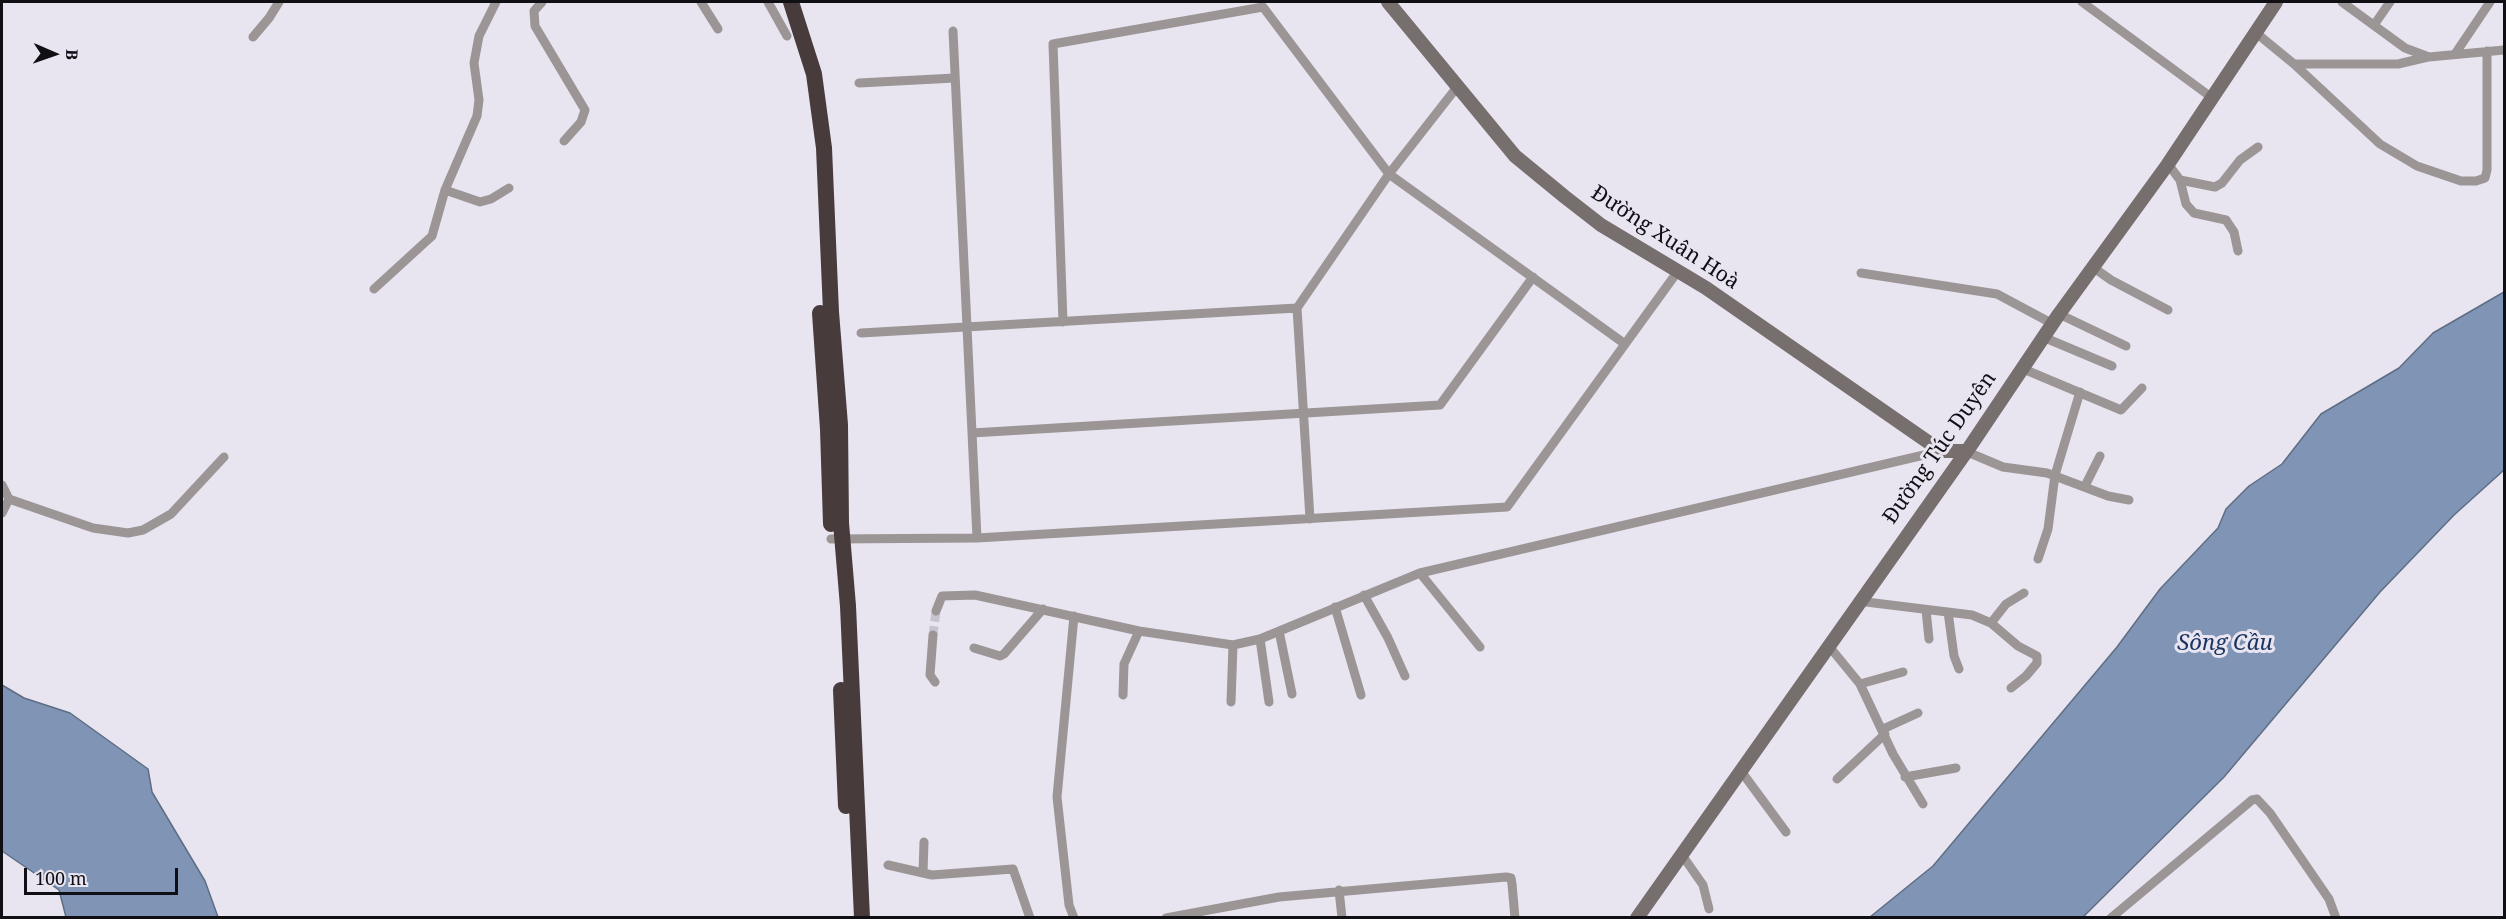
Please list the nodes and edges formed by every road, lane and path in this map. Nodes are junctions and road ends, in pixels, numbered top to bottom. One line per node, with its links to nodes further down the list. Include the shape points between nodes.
1 (279, 2): 19 (street)
2 (496, 2): 35 (street, via 478,36 474,63 477,116)
3 (542, 2): 29 (street, via 534,11 535,26 585,110 581,122)
4 (701, 2): 15 (street)
5 (768, 2): 18 (street)
6 (782, 2): 69 (highway, via 798,48 810,109)
7 (791, 2): 69 (highway, via 814,74 821,121 840,425)
8 (1388, 2): 27 (street, Đường Xuân Hoà)
9 (2082, 2): 28 (street)
10 (2276, 2): 17 (street, Đường Túc Duyên)
11 (2342, 2): 14 (street)
12 (2390, 2): 14 (street)
13 (2490, 2): 22 (street)
14 (2374, 25): 23 (street, via 2405,48)
15 (718, 29)
16 (953, 31): 25 (street)
17 (2255, 32): 24 (street); 28 (street, Đường Túc Duyên)
18 (787, 36)
19 (253, 37)
20 (2505, 50): 21 (street)
21 (2487, 51): 22 (street); 24 (street, via 2487,164 2485,178 2476,181 2442,176 2380,144)
22 (2455, 54): 23 (street)
23 (2429, 57): 24 (street, via 2398,64)
24 (2294, 64)
25 (955, 78): 26 (street); 46 (street)
26 (859, 83)
27 (1457, 87): 32 (street); 38 (street, Đường Xuân Hoà, via 1515,156 1601,225)
28 (2211, 97): 31 (street, Đường Túc Duyên)
29 (564, 141)
30 (2258, 147): 33 (street, via 2240,159 2215,187)
31 (2168, 164): 33 (street); 37 (street, Đường Túc Duyên)
32 (1389, 174): 40 (street); 42 (street); 45 (street, via 1263,7 1053,44)
33 (2180, 180): 36 (street, via 2186,204 2194,213 2226,220 2234,232)
34 (509, 188): 35 (street, via 480,202)
35 (445, 190): 41 (street, via 432,236)
36 (2238, 251)
37 (2094, 268): 43 (street); 44 (street, Đường Túc Duyên)
38 (1678, 271): 49 (street); 57 (street, Đường Xuân Hoà)
39 (1861, 273): 44 (street, via 1996,294)
40 (1533, 277): 49 (street); 55 (street, via 1440,405)
41 (374, 289)
42 (1297, 308): 45 (street); 55 (street)
43 (2168, 310)
44 (2056, 319): 48 (street, Đường Túc Duyên); 50 (street)
45 (1063, 322): 46 (street)
46 (967, 327): 47 (street); 56 (street)
47 (861, 333)
48 (2043, 337): 51 (street); 52 (street, Đường Túc Duyên)
49 (1625, 344): 67 (street, via 1507,507)
50 (2126, 346)
51 (2112, 366)
52 (2021, 368): 54 (street); 58 (street, Đường Túc Duyên)
53 (2142, 388): 54 (street, via 2121,410)
54 (2080, 392): 61 (street)
55 (1304, 413): 56 (street); 67 (street)
56 (972, 433): 68 (street)
57 (1941, 451): 58 (street); 71 (street)
58 (1965, 451): 61 (street, via 2004,467); 74 (street, Đường Túc Duyên)
59 (2100, 456): 63 (street)
60 (224, 457): 64 (street, via 171,514 143,530 128,533 93,528)
61 (2055, 475): 63 (street); 70 (street, via 2047,536)
62 (2, 485): 64 (street)
63 (2085, 486): 65 (street)
64 (9, 499): 66 (street)
65 (2129, 500)
66 (2, 513)
67 (1310, 519): 68 (street)
68 (977, 538): 69 (street)
69 (837, 539): 117 (highway); 118 (highway, via 854,715)
70 (2038, 559)
71 (1420, 573): 73 (street); 89 (street)
72 (2024, 593): 81 (street, via 2006,604)
73 (1364, 596): 75 (street); 93 (street)
74 (1858, 601): 77 (street); 88 (street, Đường Túc Duyên)
75 (1335, 607): 83 (street); 99 (street)
76 (1042, 609): 78 (street, via 969,595 942,596); 80 (street); 90 (street, via 1004,654)
77 (1926, 609): 79 (street); 86 (street)
78 (936, 610)
79 (1948, 612): 81 (street, via 1972,615); 91 (street)
80 (1074, 616): 82 (street); 120 (street, via 1057,797 1069,905)
81 (1991, 623): 96 (street, via 2037,656 2037,663)
82 (1138, 631): 87 (street); 98 (street, via 1124,663)
83 (1279, 631): 85 (street); 97 (street)
84 (933, 634): 94 (street, via 930,675)
85 (1260, 639): 87 (street); 101 (street)
86 (1929, 639)
87 (1233, 645): 100 (street)
88 (1828, 645): 95 (street); 105 (street, Đường Túc Duyên)
89 (1480, 647)
90 (974, 648)
91 (1959, 669)
92 (1903, 672): 95 (street)
93 (1405, 676)
94 (935, 682)
95 (1860, 684): 103 (street)
96 (2011, 688)
97 (1292, 694)
98 (1123, 695)
99 (1360, 695)
100 (1231, 702)
101 (1269, 702)
102 (1918, 713): 103 (street)
103 (1884, 732): 106 (street); 107 (street)
104 (1956, 768): 106 (street)
105 (1741, 771): 109 (street); 111 (street, Đường Túc Duyên)
106 (1905, 777): 108 (street)
107 (1837, 779)
108 (1923, 804)
109 (1786, 832)
110 (924, 843): 113 (street)
111 (1682, 855): 115 (street, via 1703,885); 124 (street, Đường Túc Duyên)
112 (888, 865): 113 (street)
113 (923, 873): 119 (street, via 939,876 1013,869)
114 (1339, 891): 116 (street); 122 (street); 123 (street, via 1506,877 1511,879)
115 (1709, 909)
116 (1212, 913): 121 (street)
117 (851, 918)
118 (861, 918)
119 (1030, 918)
120 (1074, 918)
121 (1166, 918)
122 (1342, 918)
123 (1515, 918)
124 (1637, 918)
125 (2110, 918): 126 (street, via 2257,799 2329,899)
126 (2336, 918)

